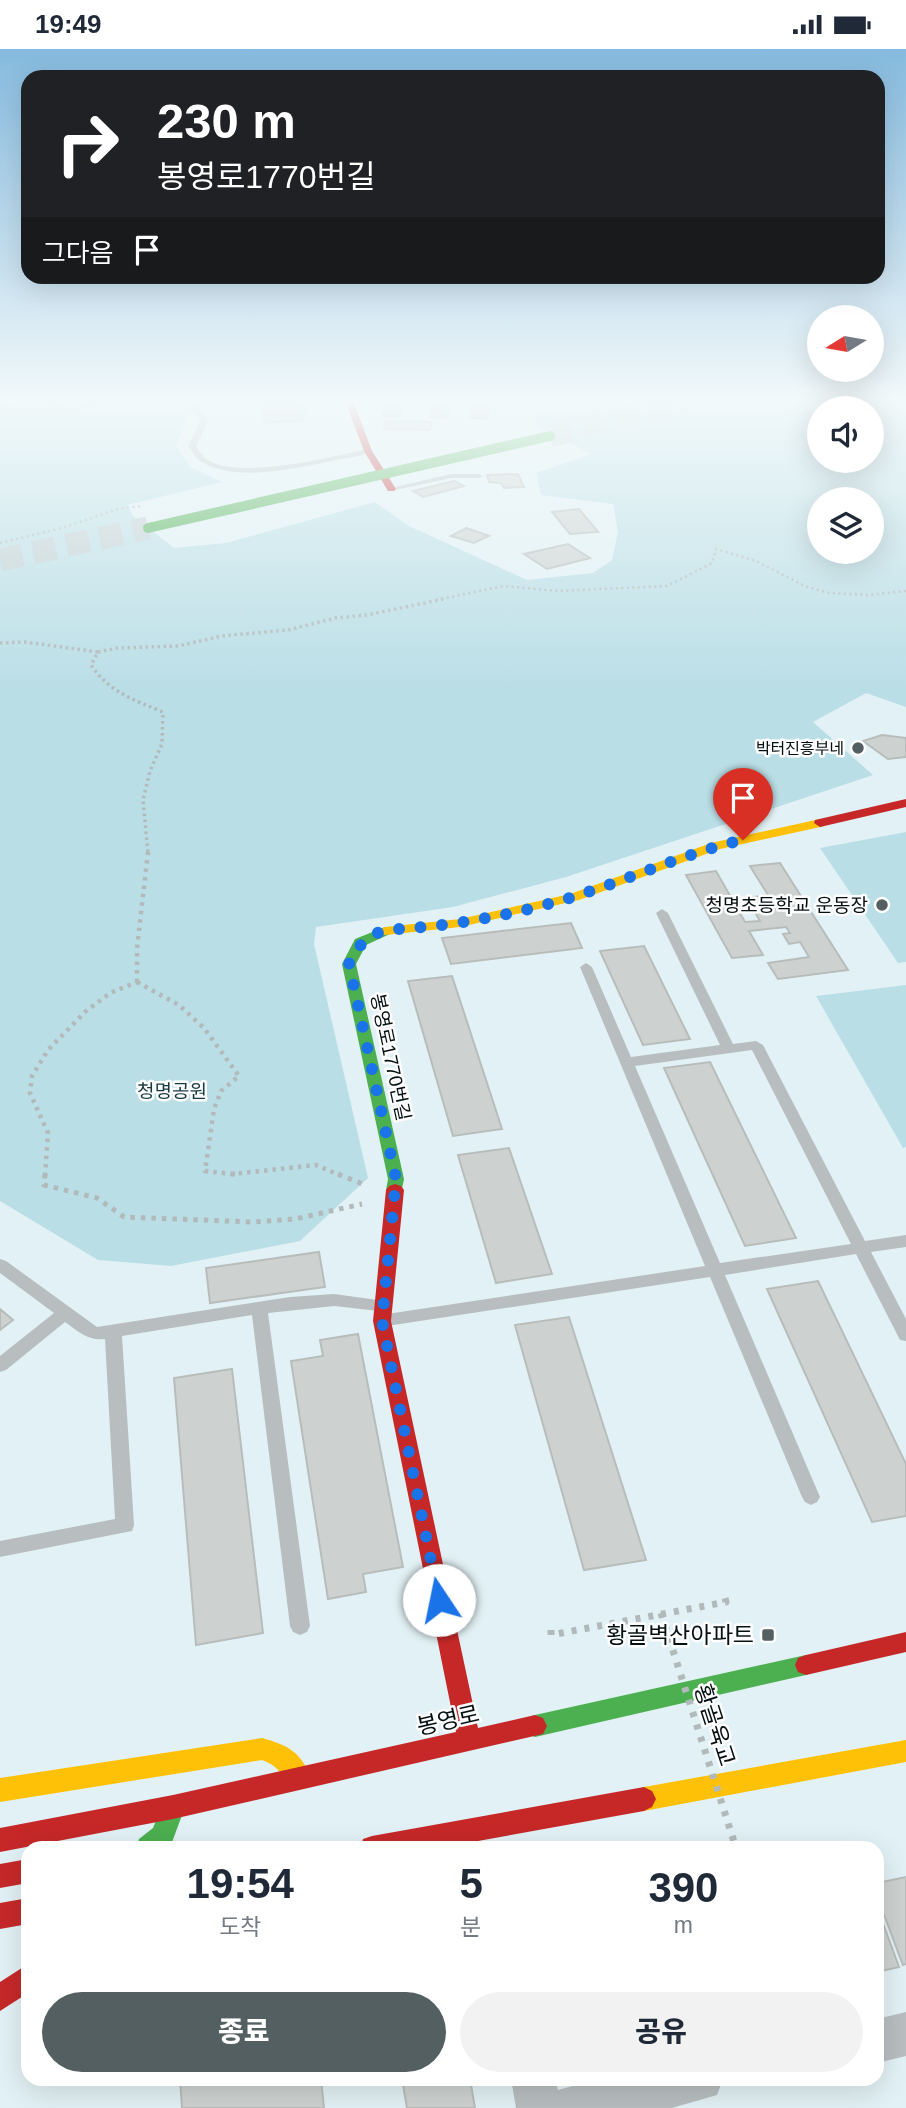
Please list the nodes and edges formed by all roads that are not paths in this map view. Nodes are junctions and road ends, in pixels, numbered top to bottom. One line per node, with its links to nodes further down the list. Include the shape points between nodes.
1 (205, 497): 3 (main road)
2 (283, 497): 4 (main road, bridge)
3 (139, 511)
4 (148, 528)
5 (906, 803): 16 (main road, 봉영로1770번길, via 716,846 573,897 460,923 381,931 360,942 349,964 396,1179)
6 (662, 913): 8 (lane)
7 (586, 967): 9 (lane)
8 (729, 1049): 9 (lane); 11 (lane, via 756,1045)
9 (628, 1062): 13 (lane)
10 (906, 1241): 11 (lane)
11 (860, 1247): 13 (lane); 18 (lane)
12 (0, 1265): 15 (lane)
13 (716, 1268): 16 (lane); 20 (lane)
14 (259, 1308): 16 (lane, via 334,1300); 17 (lane); 22 (lane)
15 (65, 1313): 17 (lane, via 94,1335); 19 (lane)
16 (383, 1313): 24 (main road, 봉영로1770번길)
17 (113, 1331): 21 (lane, via 125,1525)
18 (906, 1335)
19 (0, 1365)
20 (811, 1497)
21 (0, 1549)
22 (300, 1626)
23 (906, 1642): 24 (main road, 봉영로)
24 (469, 1739): 26 (main road, 봉영로)
25 (906, 1751): 31 (main road)
26 (299, 1777): 27 (main road, via 282,1755 262,1749); 28 (main road, 봉영로)
27 (0, 1790)
28 (173, 1807): 29 (main road, 봉영로); 30 (main road)
29 (0, 1840)
30 (159, 1841)
31 (411, 1841)
32 (21, 1872): 33 (main road)
33 (0, 1875)
34 (21, 1912): 35 (main road)
35 (0, 1916)
36 (21, 1982): 37 (main road)
37 (0, 1998)
38 (906, 2034): 39 (street)
39 (884, 2039)
40 (534, 2086): 42 (street)
41 (669, 2086): 43 (street)
42 (539, 2108)
43 (569, 2108)

